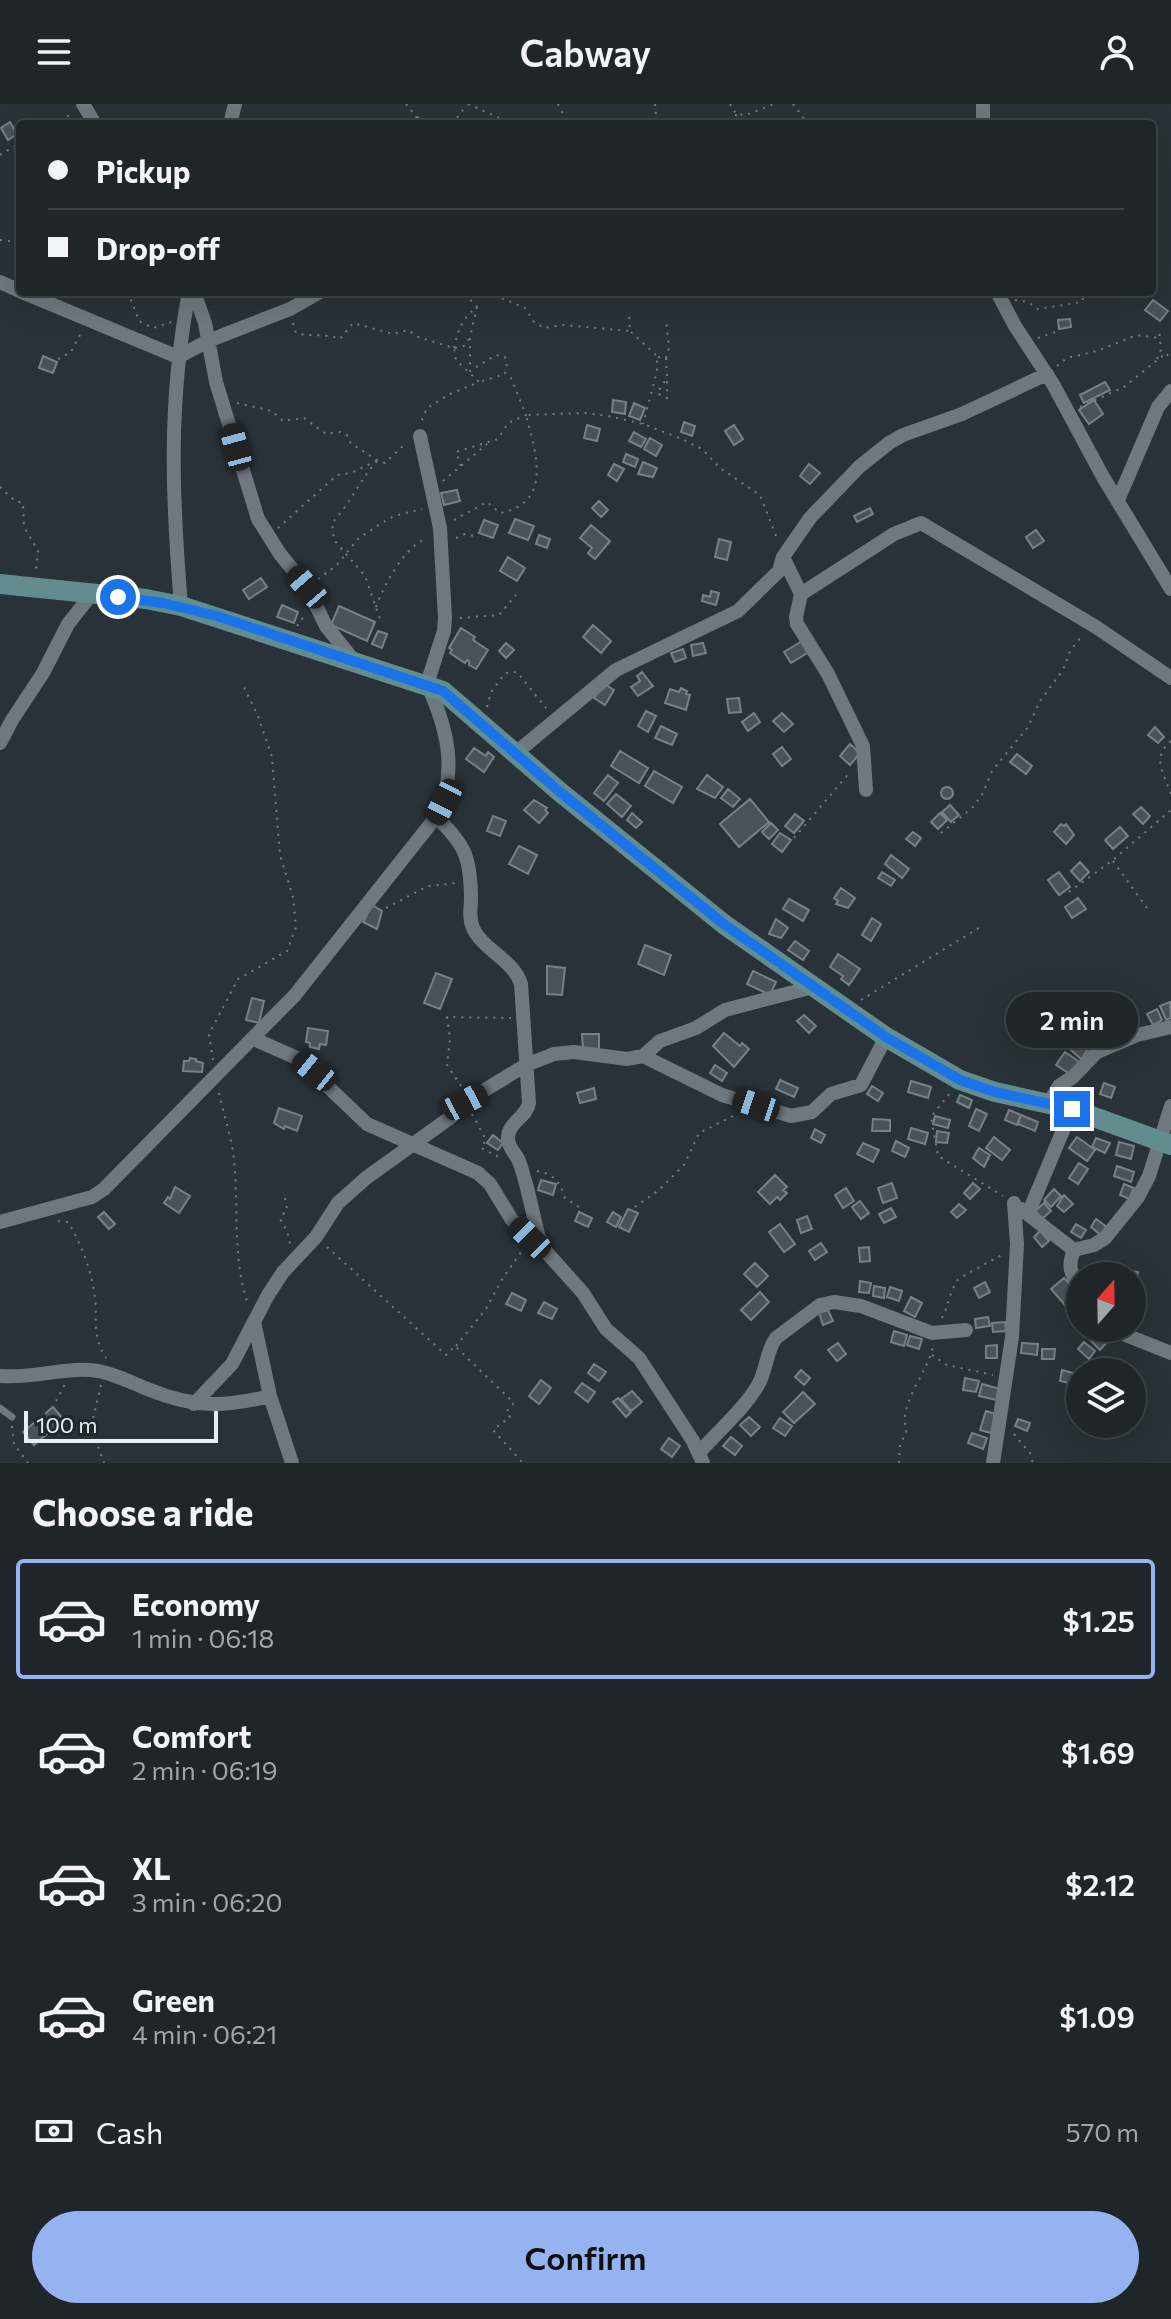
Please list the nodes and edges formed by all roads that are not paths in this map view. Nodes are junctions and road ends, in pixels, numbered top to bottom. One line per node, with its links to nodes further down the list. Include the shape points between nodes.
1 (30, 296): 7 (street)
2 (191, 296): 7 (street)
3 (194, 296): 6 (street)
4 (313, 296): 6 (street)
5 (999, 296): 8 (street)
6 (208, 341): 7 (street); 18 (street, via 249,492 268,537)
7 (178, 357): 17 (street, via 173,452)
8 (1047, 374): 11 (street); 12 (street, via 889,443 810,518)
9 (1171, 391): 11 (street, via 1158,407)
10 (420, 436): 20 (street, via 441,535 444,631)
11 (1118, 500): 14 (street)
12 (783, 557): 15 (street); 22 (street, via 775,576 738,611 616,670)
13 (0, 584): 16 (street)
14 (1171, 589)
15 (801, 594): 19 (street, via 886,539 921,523); 23 (street, via 797,624 865,752)
16 (91, 595): 17 (street); 21 (street, via 68,624)
17 (181, 606): 18 (street)
18 (355, 662): 20 (street)
19 (1171, 678)
20 (427, 684): 22 (street, via 454,697); 24 (street, via 448,743 444,802)
21 (0, 743)
22 (517, 752): 25 (street, via 725,925)
23 (866, 790)
24 (436, 817): 28 (street); 30 (street, via 465,849 475,932 518,975)
25 (813, 987): 27 (street); 29 (street, via 725,1010 660,1041)
26 (1171, 1027): 31 (street, via 1097,1052 1059,1086)
27 (886, 1037): 29 (street, via 861,1085 831,1094 812,1112 791,1116 722,1095); 31 (street, via 960,1080)
28 (254, 1039): 34 (street, via 299,1059 367,1124); 37 (street, via 99,1194)
29 (643, 1056): 30 (street, via 619,1059 574,1052)
30 (526, 1065): 34 (street); 38 (street, via 528,1109 513,1126 508,1143 531,1196)
31 (1049, 1103): 33 (street)
32 (1171, 1106): 35 (street)
33 (1072, 1109): 35 (street); 36 (street)
34 (411, 1143): 38 (street, via 478,1173 512,1220); 41 (street, via 348,1193 283,1272)
35 (1166, 1143): 39 (street, via 1105,1238)
36 (1028, 1214): 39 (street); 52 (street, via 1014,1203 1017,1244 1007,1377)
37 (0, 1222)
38 (536, 1242): 50 (street, via 583,1293 606,1329 639,1358)
39 (1074, 1250): 40 (street)
40 (1071, 1262)
41 (254, 1322): 46 (street); 47 (street, via 232,1364)
42 (966, 1330): 50 (street, via 932,1333 861,1306 820,1305 771,1344 755,1390)
43 (1143, 1342): 44 (street)
44 (1171, 1353)
45 (0, 1376): 47 (street, via 106,1373)
46 (270, 1396): 47 (street, via 235,1404); 51 (street)
47 (194, 1404)
48 (0, 1408): 49 (lane)
49 (12, 1417)
50 (701, 1458)
51 (292, 1463)
52 (993, 1463)

